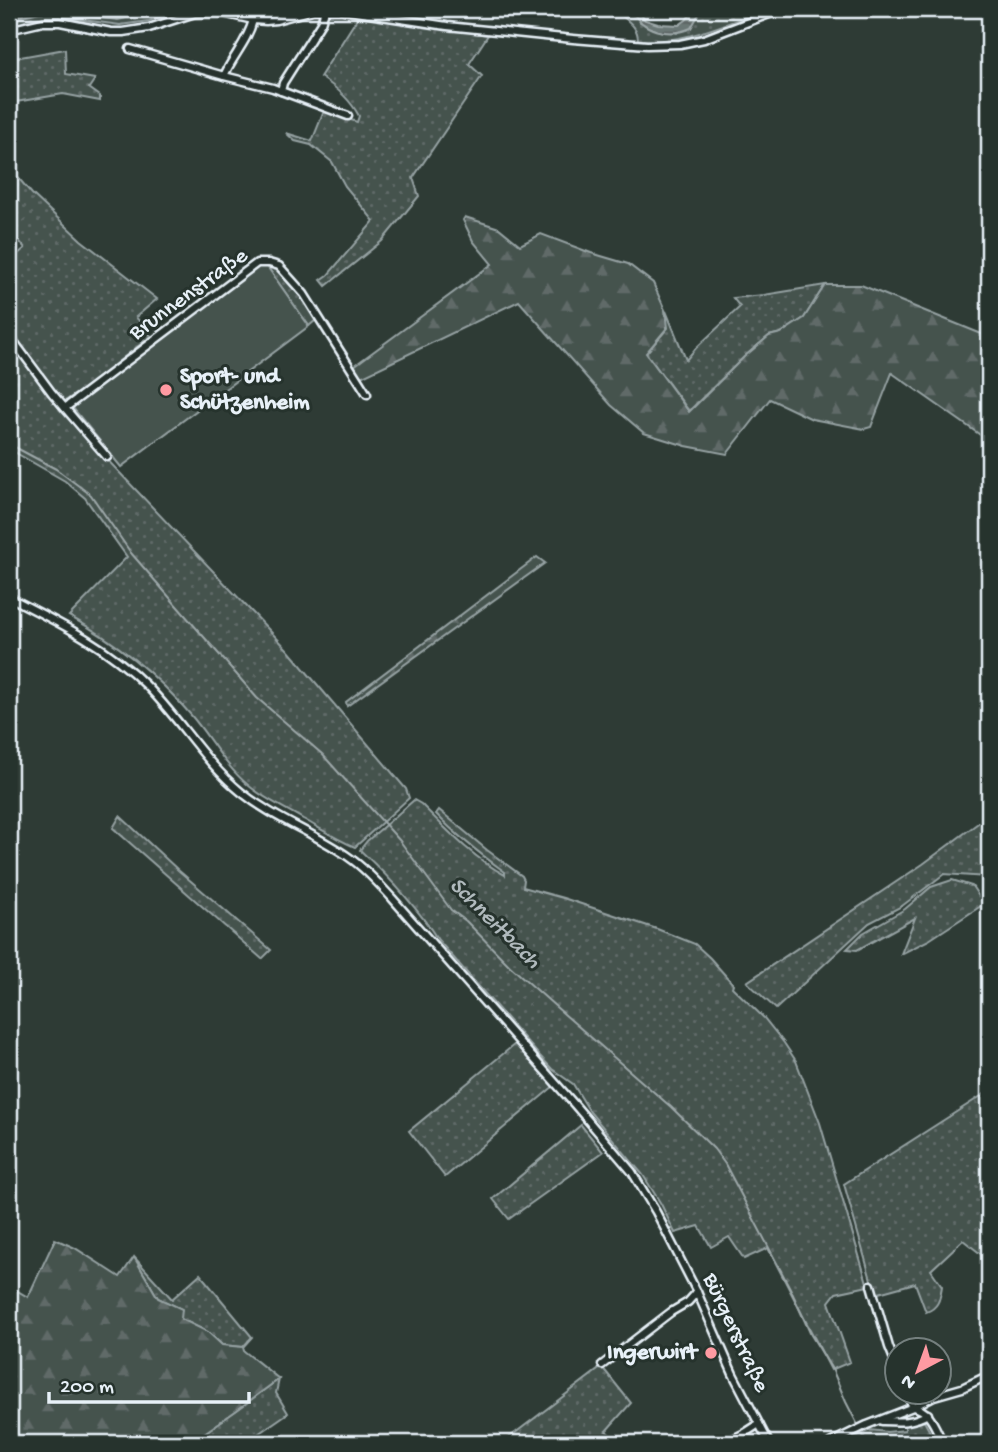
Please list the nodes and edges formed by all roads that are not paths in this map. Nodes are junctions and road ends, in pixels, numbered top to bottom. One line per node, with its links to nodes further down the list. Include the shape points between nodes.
1 (325, 9): 2 (street, via 647,45 704,39); 3 (street); 7 (street)
2 (782, 9)
3 (253, 20): 4 (street, via 208,12 136,31 111,32 60,22); 6 (street)
4 (9, 30)
5 (130, 48): 6 (street)
6 (224, 76): 7 (street)
7 (281, 91): 8 (street)
8 (348, 116)
9 (9, 335): 11 (street)
10 (367, 394): 11 (street, Brunnenstraße, via 304,294 279,267 257,263)
11 (65, 408): 12 (street)
12 (107, 457)
13 (9, 597): 15 (street, Bürgerstraße, via 102,648 145,684 227,780 276,817 349,858 377,883 617,1154 656,1212)
14 (871, 1285): 16 (street)
15 (697, 1292): 17 (street); 22 (street, Bürgerstraße)
16 (886, 1336)
17 (602, 1365)
18 (989, 1375): 19 (street)
19 (914, 1407): 20 (street); 21 (street)
20 (928, 1414): 21 (street, via 917,1420); 26 (street)
21 (879, 1421): 25 (street)
22 (759, 1424): 23 (street); 24 (street, Bürgerstraße)
23 (725, 1443)
24 (769, 1443)
25 (830, 1443)
26 (943, 1443)

